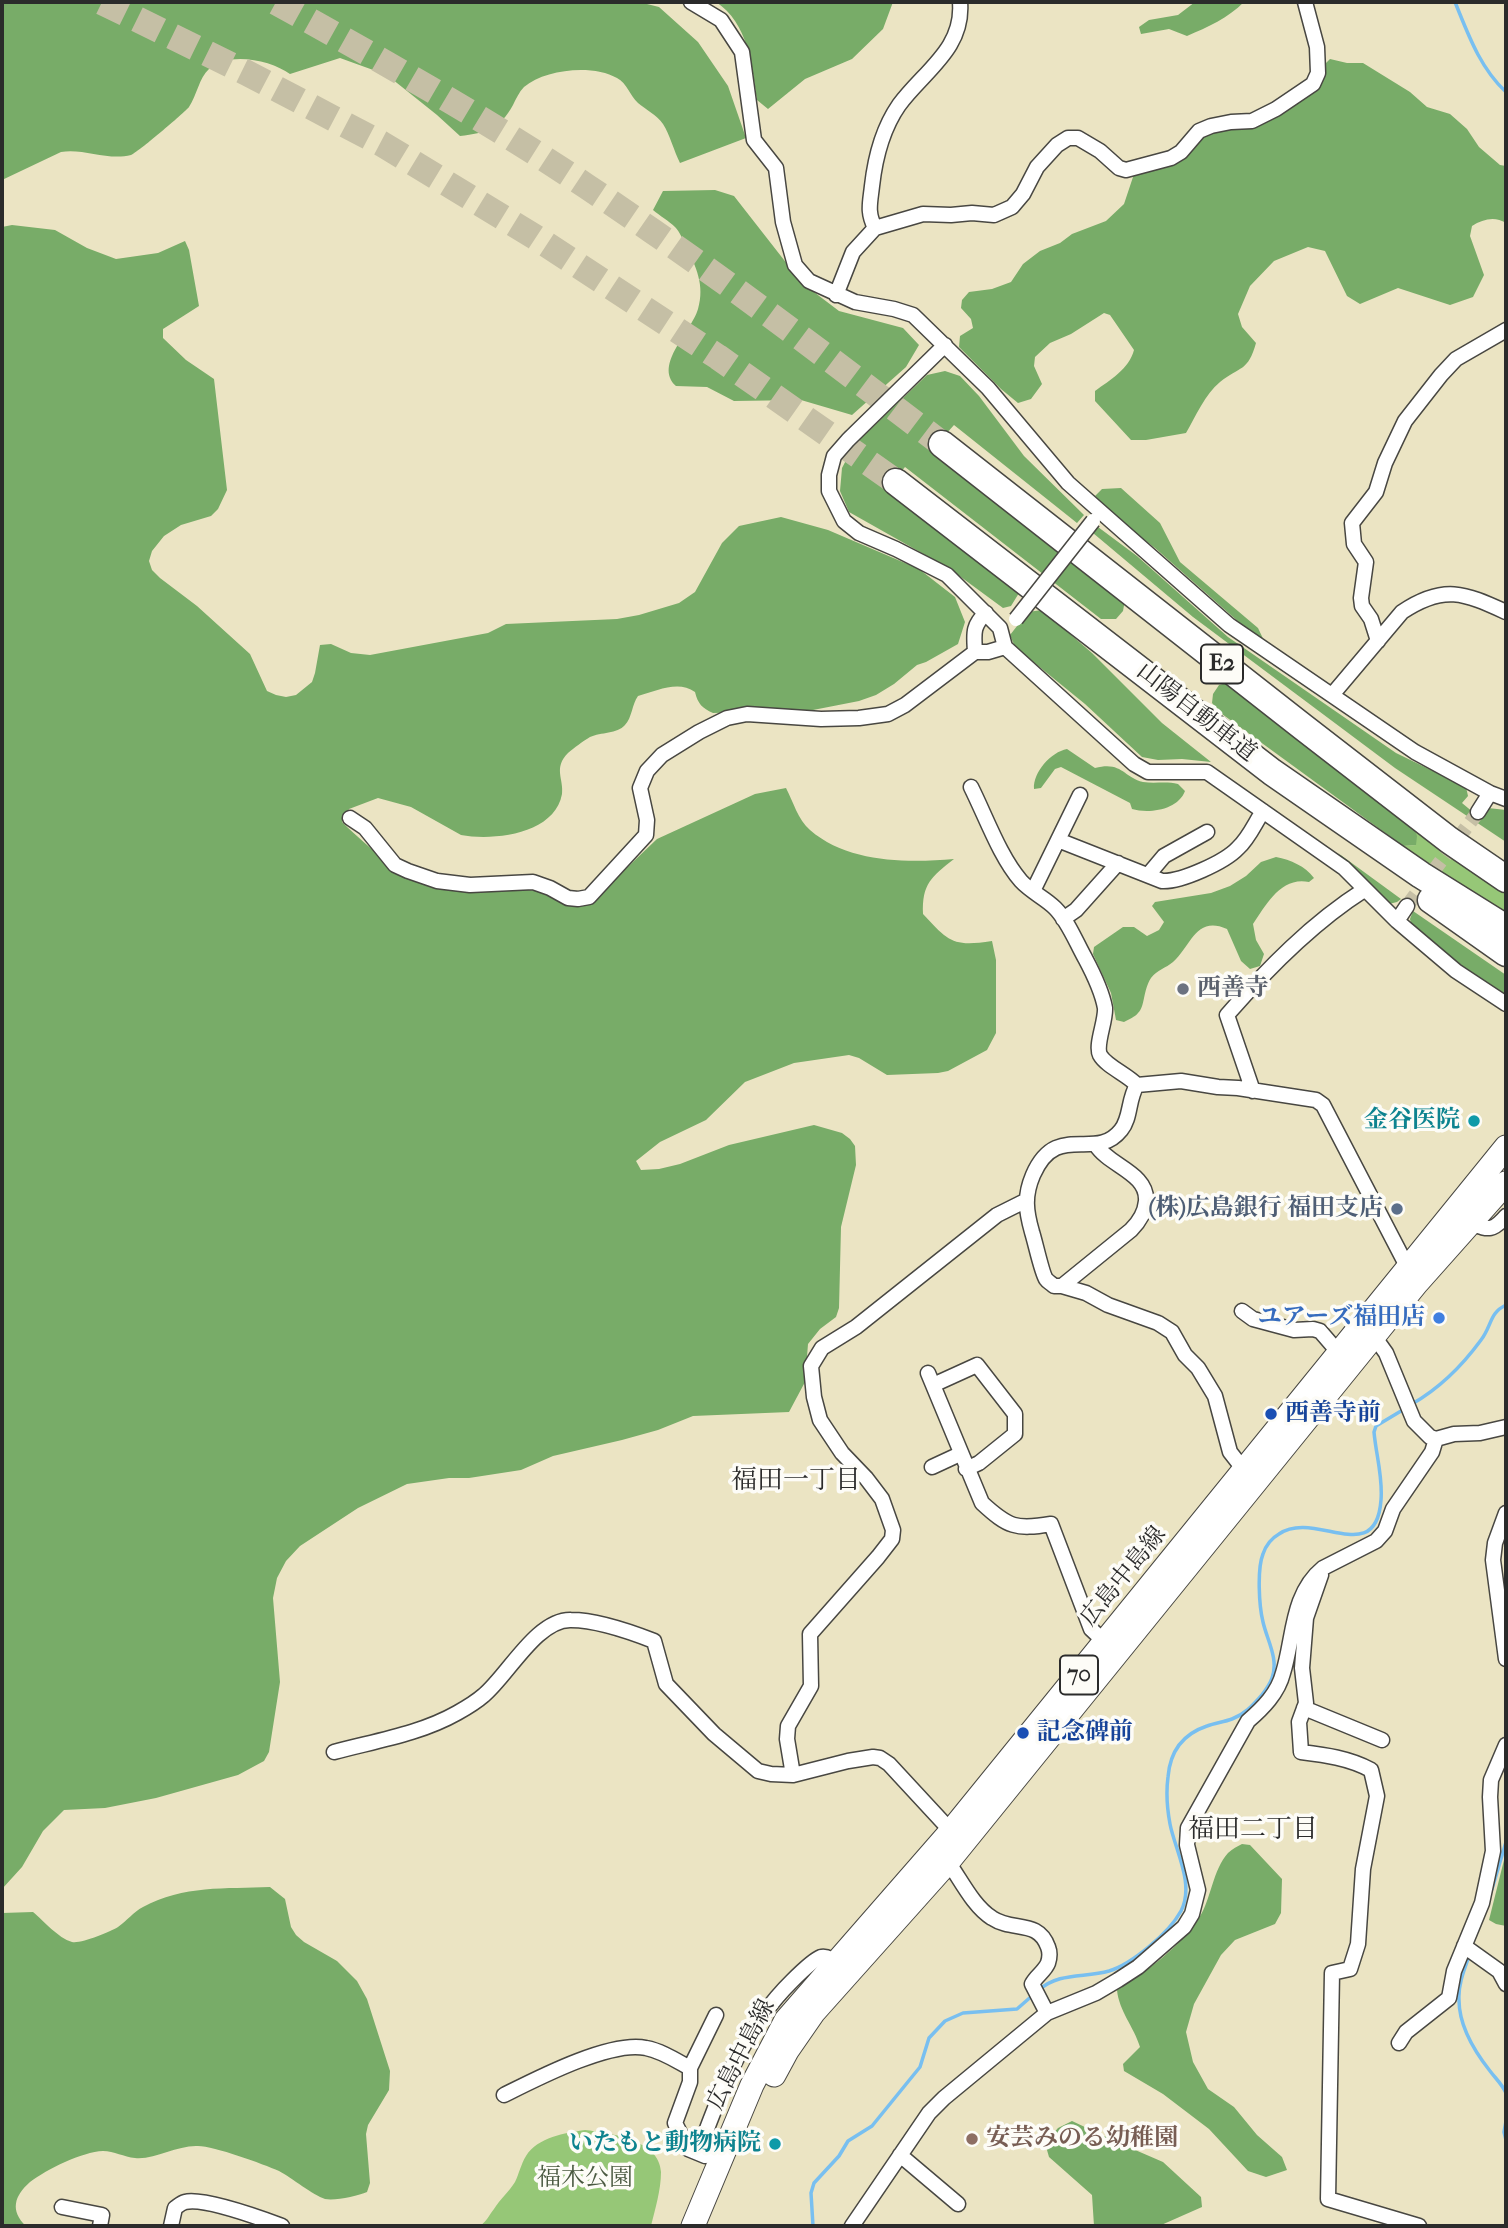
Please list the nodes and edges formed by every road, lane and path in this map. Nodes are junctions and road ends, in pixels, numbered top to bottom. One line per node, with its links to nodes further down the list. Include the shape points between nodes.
1 (691, 2): 5 (street, via 721,20 742,52 754,141 776,168 783,222 795,265 809,281)
2 (960, 2): 4 (street, via 957,32 946,54 899,106 884,136 868,215)
3 (1305, 2): 4 (street, via 1317,47 1318,73 1313,84 1276,109 1252,121 1211,126 1199,131 1171,158 1126,170 1078,138 1068,138 1037,167 1012,207 994,215 923,214)
4 (875, 228): 5 (street, via 853,252)
5 (836, 295): 7 (street, via 913,315)
6 (1506, 330): 14 (street, via 1456,359 1441,375 1399,431 1376,492 1353,523 1354,544 1366,562 1362,606)
7 (945, 345): 10 (street, via 988,388); 12 (street, via 834,456 829,491 844,521 859,533 947,575)
8 (942, 444): 19 (highway, E2)
9 (896, 482): 18 (highway, 山陽自動車道 / E2)
10 (1096, 516): 13 (street, bridge, via 1016,618); 17 (street, via 1146,550 1229,625)
11 (1506, 612): 14 (street, via 1470,596 1433,596 1402,612)
12 (986, 613): 13 (street); 16 (street, via 977,621)
13 (1000, 628): 15 (street)
14 (1378, 641): 17 (street)
15 (1004, 647): 16 (street); 24 (street, via 1134,764 1148,772 1207,772)
16 (975, 652): 26 (street, via 888,714 821,719 747,714 727,718 662,755 647,771 640,788 646,835 589,897 568,898 533,882 470,885 437,881 395,864 365,828)
17 (1332, 695): 21 (street, via 1415,752)
18 (1202, 719): 38 (highway, 山陽自動車道 / E2, via 1343,823); 39 (highway, via 1270,780)
19 (1363, 773): 30 (highway); 32 (highway, E2)
20 (971, 788): 34 (street, via 996,840 1022,882)
21 (1490, 793): 23 (street); 25 (street)
22 (1080, 796): 28 (street)
23 (1506, 799)
24 (1263, 811): 31 (street, via 1242,844 1228,856 1182,879 1162,881); 33 (street, via 1344,868)
25 (1478, 811)
26 (350, 818)
27 (1207, 832): 31 (street, via 1164,856)
28 (1058, 840): 29 (street); 34 (street)
29 (1118, 863): 31 (street); 36 (street)
30 (1506, 865)
31 (1148, 875)
32 (1506, 879)
33 (1364, 890): 37 (street); 42 (street, via 1290,950 1227,1015)
34 (1033, 891): 36 (street)
35 (1407, 906): 37 (street)
36 (1063, 919): 41 (street, via 1087,961 1105,1008 1100,1055)
37 (1397, 921): 40 (street, via 1456,971)
38 (1506, 928)
39 (1506, 953)
40 (1506, 1004)
41 (1137, 1085): 42 (street, via 1181,1080); 43 (street, via 1121,1132)
42 (1254, 1091): 49 (street, via 1316,1100 1323,1105)
43 (1096, 1145): 46 (street, via 1080,1142 1051,1149 1041,1158); 50 (street, via 1146,1189 1146,1204 1141,1220 1131,1230)
44 (1506, 1147): 49 (main road, 広島中島線 / 70)
45 (1506, 1183): 48 (main road, 広島中島線 / 70)
46 (1025, 1201): 50 (street, via 1045,1278); 68 (street, via 998,1215 856,1327 822,1348 811,1366 820,1420 882,1499 893,1530 878,1557 810,1634 811,1686 788,1726)
47 (1506, 1216): 48 (street, via 1487,1229)
48 (1472, 1224): 49 (main road, 広島中島線 / 70)
49 (1412, 1276): 52 (main road, 広島中島線 / 70)
50 (1062, 1286): 59 (street, via 1172,1332 1215,1396 1230,1452)
51 (1242, 1311): 53 (street, via 1253,1319 1294,1330 1320,1331)
52 (1368, 1330): 53 (main road, 広島中島線 / 70); 55 (street, via 1386,1353 1407,1406 1424,1433); 59 (main road, 広島中島線 / 70)
53 (1339, 1353): 59 (main road, 広島中島線 / 70)
54 (1506, 1427): 55 (street)
55 (1436, 1439): 61 (street, via 1393,1509 1385,1531 1376,1541)
56 (960, 1454): 57 (street); 58 (street); 58 (street, via 930,1379 977,1366 1015,1414 1015,1434)
57 (932, 1467)
58 (967, 1469): 62 (street, via 982,1503 995,1515 1014,1526 1051,1524 1091,1629)
59 (1249, 1476): 62 (main road, 広島中島線 / 70)
60 (1506, 1513): 63 (street, via 1493,1560)
61 (1323, 1568): 64 (street, via 1306,1618 1301,1668); 74 (street, via 1296,1611 1283,1674 1272,1696 1248,1721 1188,1828 1187,1845 1198,1890 1184,1927 1118,1980)
62 (1111, 1648): 69 (main road, 広島中島線 / 70)
63 (1506, 1659)
64 (1304, 1708): 65 (street); 91 (street, via 1299,1722 1301,1752 1359,1763 1371,1770 1377,1796 1363,1869 1358,1944 1350,1969 1332,1973 1328,2199)
65 (1382, 1740)
66 (1506, 1745): 71 (street, via 1491,1780 1493,1851 1482,1903)
67 (334, 1752): 68 (street, via 414,1731 456,1714 483,1696 549,1626 569,1619 654,1641 666,1684 714,1734 758,1771)
68 (793, 1775): 69 (street, via 880,1758)
69 (958, 1836): 70 (main road, 広島中島線 / 70); 72 (main road, 広島中島線 / 70)
70 (948, 1862): 72 (main road, 広島中島線 / 70); 74 (street, via 993,1919 1039,1931 1045,1940 1050,1952 1048,1965 1032,1984)
71 (1464, 1946): 73 (street, via 1499,1971); 76 (street, via 1449,1998)
72 (843, 1967): 79 (street, via 821,1957 772,2000 734,2062); 81 (main road, 広島中島線 / 70, via 786,2020); 89 (main road, 広島中島線 / 70, via 765,2093)
73 (1506, 1984)
74 (1047, 2013): 80 (street, via 944,2098)
75 (716, 2015): 77 (street)
76 (1399, 2043)
77 (690, 2068): 78 (street, via 653,2050 634,2047 573,2062); 79 (street, via 690,2082 675,2123 688,2148)
78 (504, 2095)
79 (698, 2153): 81 (street)
80 (900, 2155): 82 (street); 90 (street)
81 (719, 2163): 88 (main road, 広島中島線 / 70)
82 (958, 2204)
83 (62, 2207): 85 (street, via 102,2215)
84 (247, 2220): 86 (street, via 198,2202 184,2202 175,2208); 87 (street)
85 (100, 2226)
86 (171, 2226)
87 (282, 2226)
88 (693, 2226)
89 (710, 2226)
90 (852, 2226)
91 (1419, 2226)

